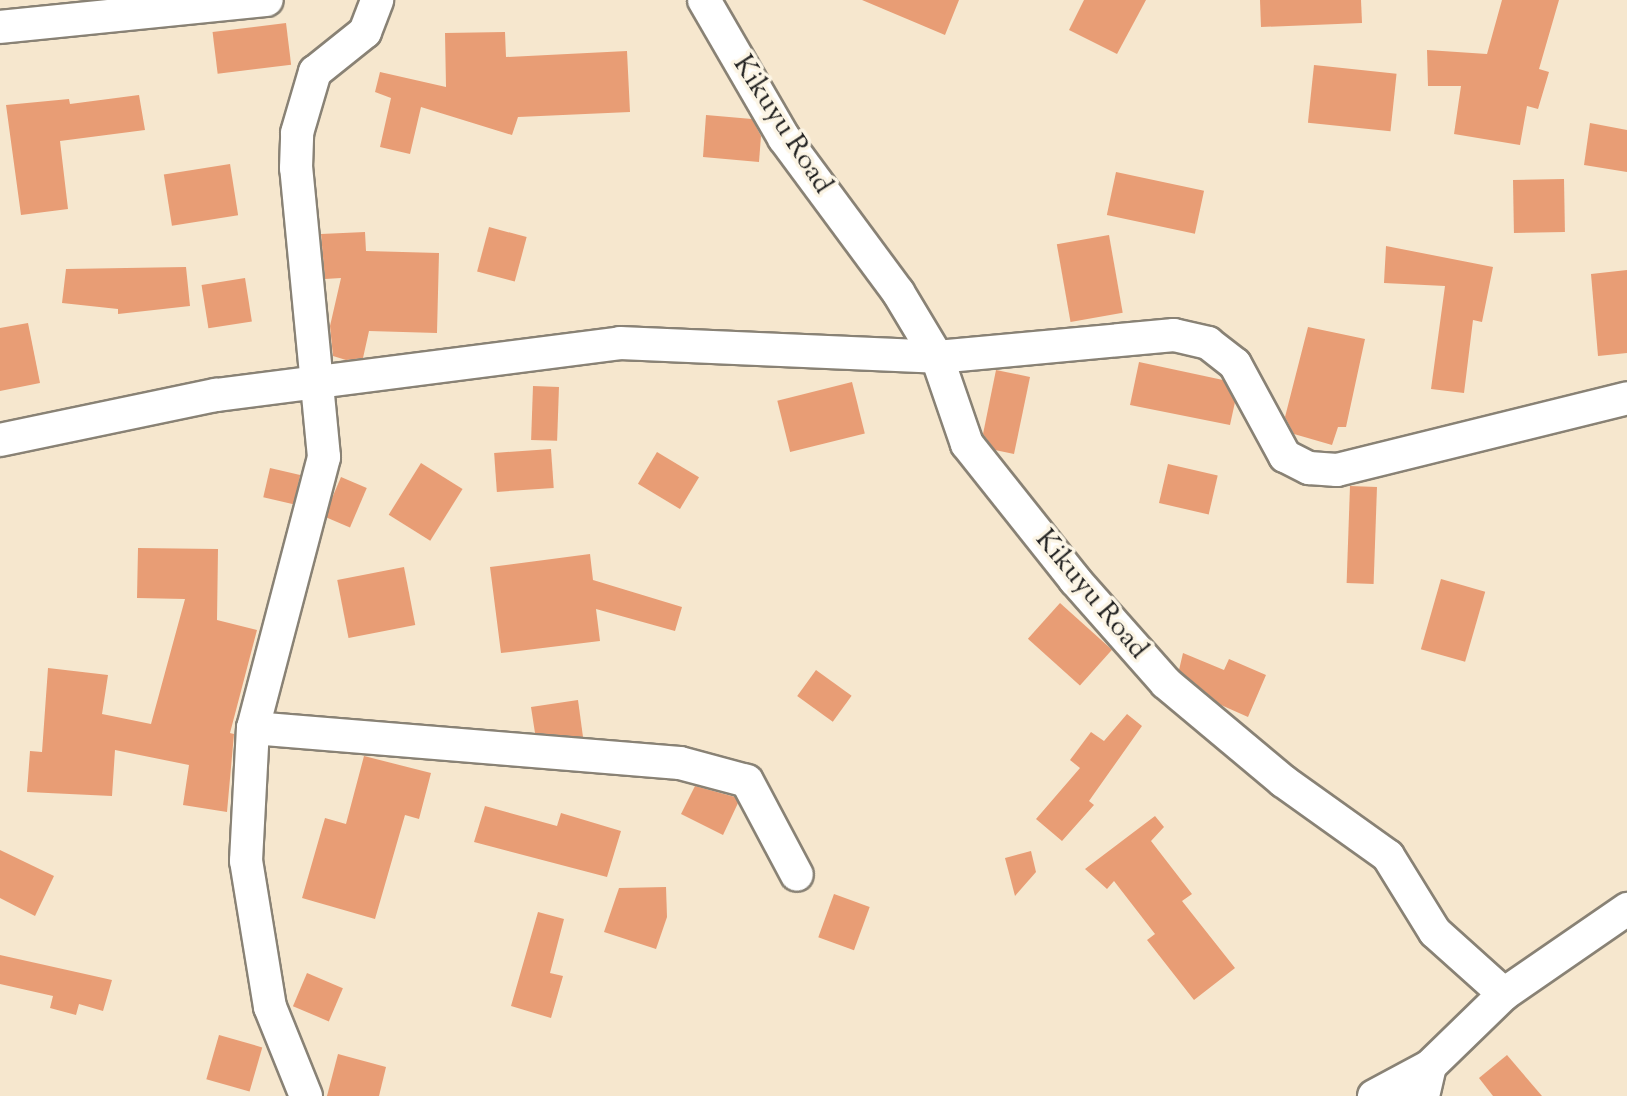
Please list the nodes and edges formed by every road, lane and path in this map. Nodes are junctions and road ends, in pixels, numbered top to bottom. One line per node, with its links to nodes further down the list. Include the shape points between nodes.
1 (267, 0): 4 (street)
2 (377, 0): 6 (street, via 365,32 315,72 298,133 296,168)
3 (704, 0): 5 (street, Kikuyu Road, via 783,138 898,292)
4 (0, 27)
5 (937, 357): 6 (street, via 620,342); 7 (street, via 1174,335 1208,343 1235,364 1284,456 1309,468 1337,470); 12 (street, Kikuyu Road, via 967,444 1075,580 1166,682 1283,781 1388,856 1435,933)
6 (318, 380): 8 (street); 9 (street, via 324,457)
7 (1627, 398)
8 (0, 440)
9 (253, 728): 10 (street, via 680,763 747,781); 14 (street, via 246,861 270,1007)
10 (797, 875)
11 (1627, 909): 12 (street)
12 (1504, 994): 13 (street)
13 (1430, 1066): 15 (street); 16 (street)
14 (306, 1096)
15 (1374, 1096)
16 (1423, 1096)

